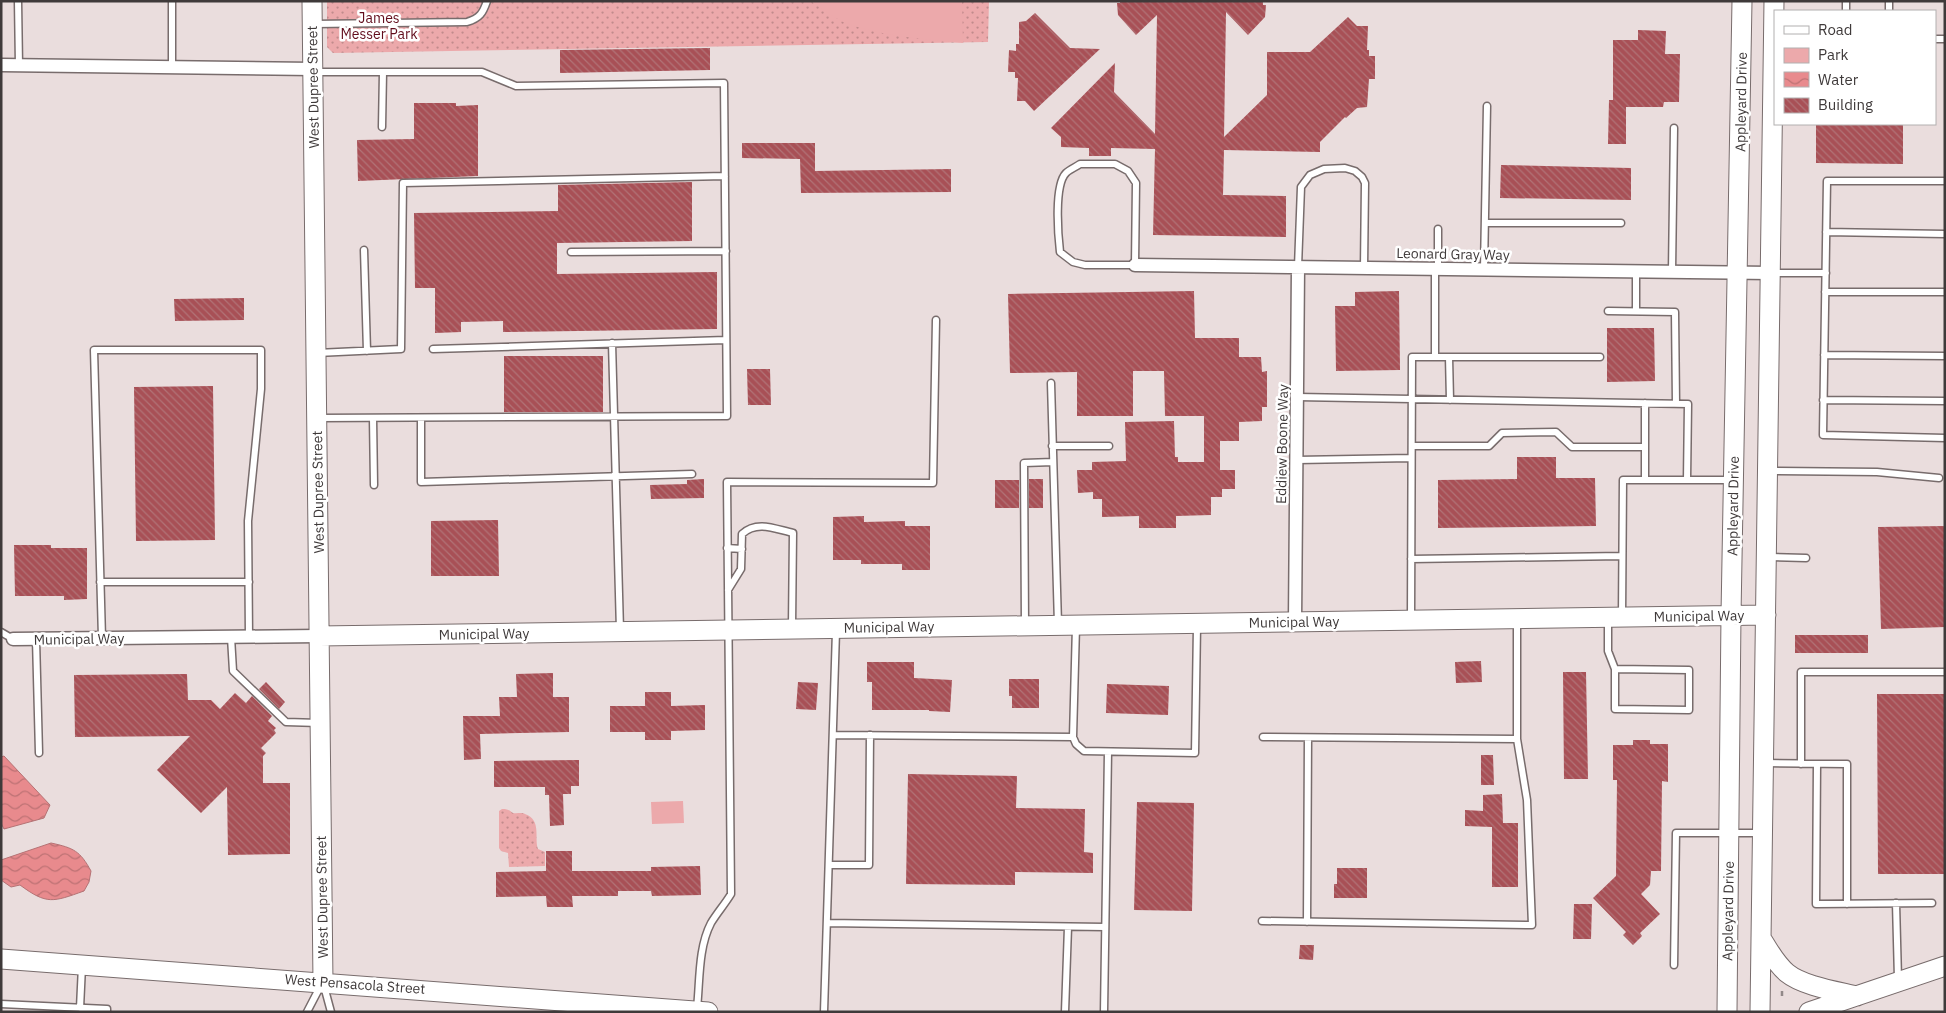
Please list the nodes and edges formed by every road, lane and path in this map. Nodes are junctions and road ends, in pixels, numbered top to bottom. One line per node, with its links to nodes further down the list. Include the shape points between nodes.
1 (18, 1): 10 (lane)
2 (172, 1): 11 (lane)
3 (312, 1): 7 (street, West Dupree Street)
4 (487, 1): 7 (lane, via 483,14 467,22)
5 (1742, 1): 34 (street, Appleyard Drive)
6 (1774, 1): 8 (street)
7 (312, 24): 12 (street, West Dupree Street)
8 (1774, 40): 35 (street)
9 (1, 65): 10 (street)
10 (19, 66): 11 (street)
11 (172, 67): 12 (street)
12 (313, 70): 13 (lane); 46 (street, West Dupree Street)
13 (383, 72): 15 (lane); 17 (lane, via 482,72 516,86 724,83)
14 (1487, 106): 19 (lane)
15 (382, 127)
16 (1674, 128): 33 (lane)
17 (725, 176): 25 (lane); 45 (lane, via 403,183 401,349)
18 (1945, 181): 22 (lane, via 1827,181)
19 (1484, 223): 20 (lane); 31 (lane)
20 (1621, 223)
21 (1438, 229): 30 (lane)
22 (1826, 232): 23 (lane); 36 (lane)
23 (1945, 234)
24 (364, 250): 45 (lane)
25 (726, 251): 26 (lane); 42 (lane)
26 (571, 252)
27 (1136, 265): 27 (lane, via 1085,265 1073,262 1060,252 1059,192 1066,173 1080,164 1115,164 1128,171 1136,184); 28 (street, Leonard Gray Way)
28 (1298, 267): 29 (street, Leonard Gray Way); 29 (lane, via 1301,187 1310,175 1324,169 1345,168 1355,171 1365,183); 53 (street, Eddiew Boone Way)
29 (1364, 268): 30 (street, Leonard Gray Way)
30 (1436, 268): 31 (street, Leonard Gray Way); 49 (lane)
31 (1484, 269): 32 (street, Leonard Gray Way)
32 (1636, 271): 33 (street, Leonard Gray Way); 40 (lane)
33 (1672, 271): 34 (street, Leonard Gray Way)
34 (1738, 272): 35 (street, Leonard Gray Way); 78 (street, Appleyard Drive)
35 (1770, 272): 36 (lane); 72 (street)
36 (1826, 273): 37 (lane)
37 (1825, 292): 38 (lane); 47 (lane)
38 (1945, 292)
39 (1608, 311): 40 (lane)
40 (1636, 311): 59 (lane, via 1675,312)
41 (936, 320): 80 (lane, via 933,483 727,482)
42 (726, 340): 43 (lane); 60 (lane, via 727,416)
43 (612, 344): 44 (lane); 60 (lane)
44 (433, 349)
45 (367, 351): 46 (lane)
46 (316, 353): 61 (street, West Dupree Street)
47 (1824, 355): 48 (lane); 56 (lane)
48 (1945, 356)
49 (1435, 357): 50 (lane); 54 (lane, via 1412,357)
50 (1449, 357): 51 (lane); 55 (lane)
51 (1600, 357)
52 (1051, 383): 65 (lane)
53 (1297, 397): 54 (lane); 70 (street, Eddiew Boone Way)
54 (1412, 399): 55 (lane); 67 (lane)
55 (1450, 400): 58 (lane)
56 (1824, 400): 57 (lane); 64 (lane, via 1823,434)
57 (1945, 401)
58 (1645, 403): 59 (lane); 68 (lane)
59 (1676, 404): 77 (lane, via 1688,404)
60 (614, 417): 63 (lane); 74 (lane)
61 (317, 418): 62 (lane); 103 (street, West Dupree Street)
62 (373, 418): 63 (lane); 79 (lane)
63 (421, 418): 74 (lane, via 421,482)
64 (1945, 438)
65 (1052, 446): 66 (lane); 71 (lane)
66 (1109, 446)
67 (1412, 446): 68 (lane, via 1489,446 1502,433 1556,432 1572,447); 69 (lane)
68 (1645, 447): 76 (lane)
69 (1411, 458): 70 (lane); 85 (lane)
70 (1297, 460): 94 (street, Eddiew Boone Way)
71 (1053, 462): 96 (lane); 97 (lane, via 1024,463)
72 (1768, 471): 75 (lane, via 1877,472); 83 (street)
73 (692, 474): 74 (lane)
74 (616, 476): 102 (lane)
75 (1939, 478)
76 (1645, 480): 77 (lane); 82 (lane, via 1623,480)
77 (1687, 480): 78 (lane)
78 (1734, 480): 89 (street, Appleyard Drive)
79 (374, 485)
80 (727, 548): 81 (lane); 88 (lane)
81 (742, 549): 88 (lane, via 741,569); 99 (lane, via 742,534 752,526 793,533)
82 (1622, 556): 85 (lane); 91 (lane)
83 (1767, 557): 84 (lane); 90 (street)
84 (1806, 558)
85 (1411, 559): 93 (lane)
86 (100, 582): 87 (lane); 87 (lane, via 94,350 261,350 261,389 248,521); 106 (lane)
87 (249, 582): 105 (lane)
88 (727, 591): 100 (lane)
89 (1731, 615): 90 (street, Municipal Way); 91 (street, Municipal Way); 123 (street, Appleyard Drive)
90 (1766, 615): 120 (street)
91 (1615, 617): 92 (street, Municipal Way); 109 (lane, via 1608,651)
92 (1517, 619): 93 (street, Municipal Way); 117 (lane)
93 (1410, 620): 94 (street, Municipal Way)
94 (1295, 622): 95 (street, Municipal Way)
95 (1197, 623): 96 (street, Municipal Way); 118 (lane, via 1195,752)
96 (1067, 625): 97 (street, Municipal Way); 115 (lane)
97 (1024, 626): 98 (street, Municipal Way)
98 (836, 628): 99 (street, Municipal Way); 112 (lane)
99 (792, 629): 100 (street, Municipal Way)
100 (727, 630): 102 (street, Municipal Way); 146 (lane, via 731,894 706,935)
101 (1, 632): 108 (lane)
102 (620, 632): 103 (street, Municipal Way)
103 (319, 636): 105 (street, Municipal Way); 111 (street, West Dupree Street)
104 (231, 637): 105 (street, Municipal Way); 106 (street, Municipal Way); 111 (lane, via 233,671 286,722)
105 (249, 637)
106 (102, 638): 107 (street, Municipal Way)
107 (36, 639): 108 (street, Municipal Way); 119 (lane)
108 (12, 640)
109 (1614, 669): 109 (lane, via 1689,670 1689,710 1615,709)
110 (1945, 672): 121 (lane, via 1801,672)
111 (320, 723): 139 (street, West Dupree Street)
112 (833, 735): 113 (lane); 125 (lane)
113 (870, 736): 115 (lane); 125 (lane, via 869,865)
114 (1263, 737): 116 (lane)
115 (1073, 738): 118 (lane, via 1084,751)
116 (1308, 738): 117 (lane); 130 (lane)
117 (1517, 739): 130 (lane, via 1527,800 1532,925)
118 (1108, 752): 133 (lane)
119 (39, 753)
120 (1764, 763): 121 (lane); 124 (street)
121 (1801, 764): 122 (lane)
122 (1817, 764): 127 (lane, via 1847,764); 127 (lane, via 1816,904)
123 (1729, 833): 124 (lane); 137 (lane, via 1676,833); 153 (street, Appleyard Drive)
124 (1763, 833): 134 (street)
125 (829, 865): 131 (lane)
126 (1896, 903): 127 (lane); 128 (lane); 140 (lane)
127 (1847, 904)
128 (1932, 904)
129 (1262, 921): 130 (lane)
130 (1307, 922)
131 (827, 923): 132 (lane); 150 (lane)
132 (1068, 927): 133 (lane); 151 (lane)
133 (1106, 927): 152 (lane)
134 (1761, 938): 142 (street, via 1788,974 1811,984); 154 (street)
135 (1, 959): 136 (street, West Pensacola Street)
136 (82, 965): 139 (street, West Pensacola Street); 145 (lane)
137 (1674, 965)
138 (1945, 966): 140 (street)
139 (323, 982): 146 (street, West Pensacola Street); 148 (lane); 149 (lane)
140 (1899, 983): 142 (street)
141 (1782, 989): 143 (path)
142 (1857, 996): 155 (street)
143 (1782, 997)
144 (1, 1004): 145 (lane)
145 (80, 1008): 147 (lane, via 107,1009)
146 (702, 1011)
147 (107, 1012)
148 (307, 1012)
149 (331, 1012)
150 (824, 1012)
151 (1065, 1012)
152 (1104, 1012)
153 (1727, 1012)
154 (1760, 1012)
155 (1809, 1012)

